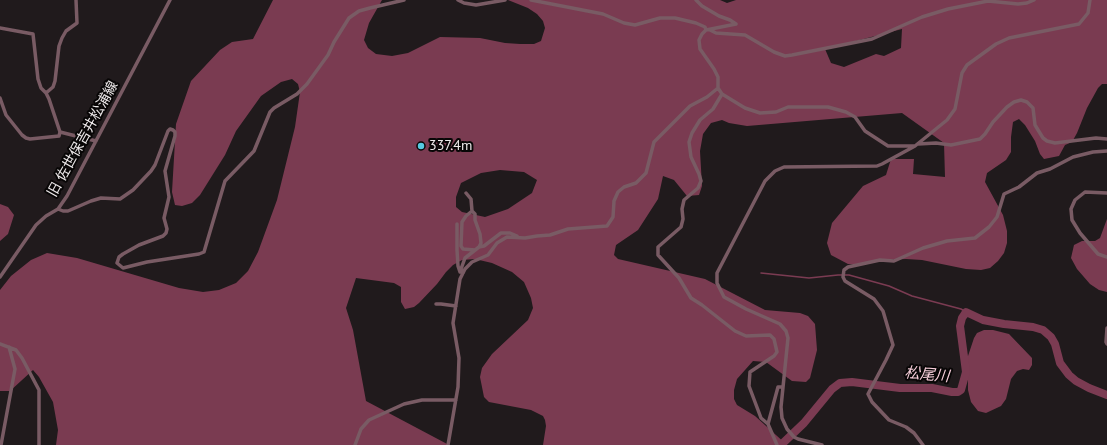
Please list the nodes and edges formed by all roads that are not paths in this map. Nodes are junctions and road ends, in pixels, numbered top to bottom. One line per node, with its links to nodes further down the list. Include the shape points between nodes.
1 (76, 0): 13 (street, via 77,23 66,31 62,38 55,81)
2 (170, 0): 18 (street, 旧 佐世保吉井松浦線)
3 (404, 0): 23 (street, via 359,11 349,18 328,55 307,84 270,112 254,151 225,181 204,252 124,268 117,264 123,254 163,236 166,232 164,218 169,197 165,172 175,132 170,129 155,165 133,190 120,199 100,198 68,211)
4 (458, 0): 5 (street, via 476,5)
5 (505, 0)
6 (531, 0): 11 (street, via 603,14 624,24 635,25 660,18 675,18 696,23)
7 (696, 0): 11 (street, via 702,6 736,24)
8 (1034, 0): 11 (street, via 1018,4 988,1 948,9 872,38 785,56 745,35)
9 (1090, 0): 19 (street, via 1088,13 1079,24 1009,38 967,65 962,73 954,112)
10 (0, 28): 13 (street, via 33,34 38,79)
11 (708, 30): 12 (street, via 702,34 700,49 718,77)
12 (718, 88): 14 (street); 26 (street, via 690,106 654,142 646,172 636,184 624,187 618,192 614,201 613,217 607,226 568,229 550,235)
13 (46, 93): 16 (street)
14 (722, 94): 19 (street, via 760,113 776,112 788,107 828,107 846,112 855,118 865,131 888,146); 40 (street, via 713,109 700,120 692,133 689,142 691,157 700,181 698,188 684,200 681,227 658,247 658,255 680,278 691,298 735,331 746,336 770,335 774,338 777,352 750,372 749,386 761,418)
15 (0, 98): 16 (street, via 6,115 26,138 59,136)
16 (60, 132): 18 (street)
17 (1107, 139): 19 (street, via 1055,143 1047,141 1035,125 1033,108 1021,100 1007,107 980,139 951,145)
18 (96, 141): 23 (street, 旧 佐世保吉井松浦線)
19 (916, 145): 38 (street, via 877,166 784,167 775,171 765,182 717,273 717,282 724,297 780,324 786,331 788,338)
20 (1107, 151): 47 (street, via 1073,156 1050,169 1036,173 1019,187 1004,194 997,217 974,238 947,241 894,261 880,260 844,270 845,280 874,298 883,311 893,345 868,394 872,402 890,420 914,433)
21 (466, 193): 24 (street, via 471,199)
22 (1107, 193): 29 (street, via 1085,192 1075,200 1071,209 1072,220 1080,233 1098,254)
23 (58, 209): 31 (street, 旧 佐世保吉井松浦線, via 36,225)
24 (472, 211): 27 (street, via 480,234); 28 (street, via 462,222 461,246 464,249)
25 (457, 224): 30 (street, via 458,266)
26 (519, 238): 27 (street, via 510,233 501,233); 30 (street, via 507,236 497,243 488,255 472,262)
27 (479, 247): 28 (street)
28 (475, 250): 30 (street, via 465,258 461,269)
29 (1107, 257)
30 (463, 273): 33 (street)
31 (0, 277)
32 (436, 304): 33 (street)
33 (456, 306): 39 (street, via 453,322 459,358)
34 (1107, 328): 36 (street)
35 (0, 344): 37 (street)
36 (1107, 344)
37 (9, 347): 41 (street, via 15,369); 42 (street, via 16,350 22,358 39,390)
38 (783, 387): 40 (street, via 778,387); 46 (street, via 782,418 787,429 798,439)
39 (456, 400): 43 (street, via 422,400 404,404 369,420 361,429); 44 (street)
40 (768, 424): 45 (street)
41 (1, 445)
42 (39, 445)
43 (355, 445)
44 (448, 445)
45 (777, 445)
46 (822, 445)
47 (923, 445)

